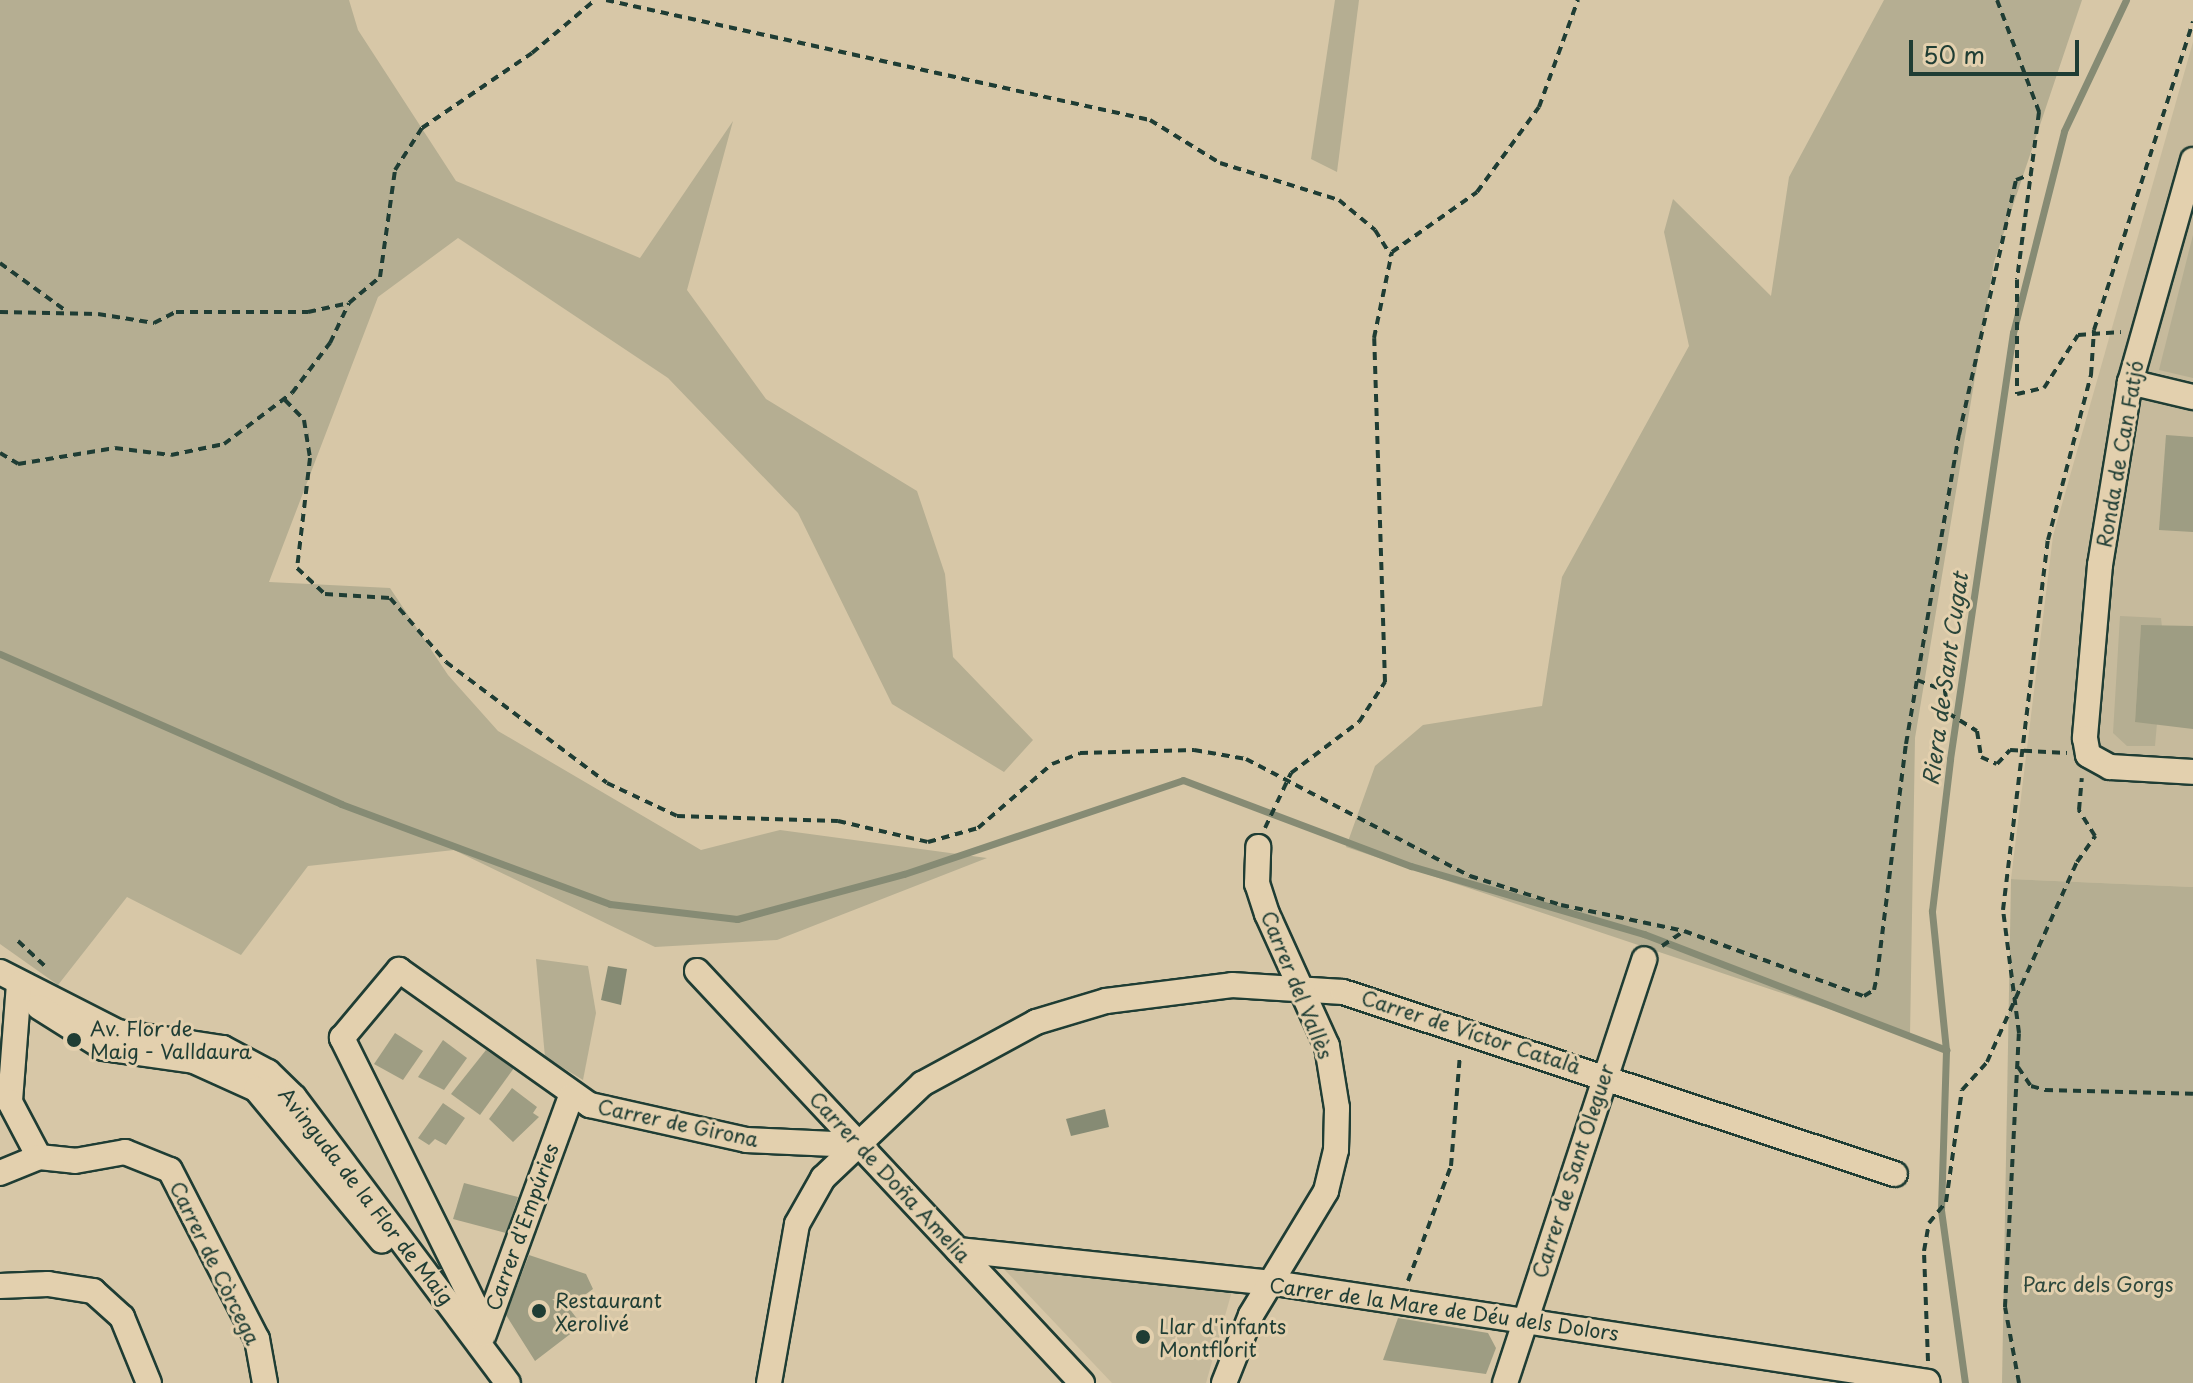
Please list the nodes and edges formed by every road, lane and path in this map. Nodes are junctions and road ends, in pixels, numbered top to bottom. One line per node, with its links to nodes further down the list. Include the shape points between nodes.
1 (595, 0): 10 (path, via 532,53 422,128 395,170 380,277)
2 (606, 0): 8 (path, via 1150,120 1220,163 1339,200 1375,230)
3 (1578, 0): 8 (path, via 1539,107 1477,192)
4 (1997, 0): 7 (path, via 2039,112)
5 (2193, 22): 13 (path)
6 (2193, 160): 14 (street, Ronda de Can Fatjó)
7 (2032, 174): 13 (path, via 2017,280 2017,394 2044,388 2066,348); 19 (path, via 2016,180 1959,435)
8 (1392, 258): 23 (path, via 1374,338 1385,682 1359,722)
9 (0, 263): 12 (path)
10 (349, 303): 12 (path, via 308,312 176,312 154,323); 17 (path, via 330,343)
11 (0, 312): 12 (path)
12 (69, 313)
13 (2094, 330): 14 (path); 20 (path, via 2091,375 2048,540)
14 (2143, 331): 15 (street, Ronda de Can Fatjó)
15 (2130, 382): 16 (street); 21 (street, Ronda de Can Fatjó, via 2100,565)
16 (2193, 397)
17 (285, 400): 18 (path, via 248,430 201,452 115,448 18,464); 23 (path, via 304,420 310,458 297,568 325,594 390,598 446,662 607,783 677,816 838,821 928,842 978,828 1052,764 1080,753 1194,750 1246,759)
18 (0, 453)
19 (1917, 680): 20 (path, via 1945,691 1948,713 1977,731 1981,757 1997,764 2010,750); 23 (path, via 1877,976 1874,990 1864,996 1684,931 1561,905 1470,876 1317,793)
20 (2021, 751): 21 (path); 29 (path, via 2003,910)
21 (2088, 755): 22 (street, via 2110,767); 29 (path, via 2079,810 2095,836)
22 (2193, 772)
23 (1283, 783): 24 (path)
24 (1258, 847): 28 (street, Carrer del Vallès, via 1257,884)
25 (1644, 959): 32 (street, Carrer de Sant Oleguer)
26 (697, 971): 35 (street, Carrer de Doña Amelia)
27 (9, 978): 36 (street, via 10,1102); 44 (street, Avinguda de la Flor de Maig, via 118,1032 223,1048 268,1072 294,1097)
28 (1302, 988): 30 (street, Carrer de Víctor Català, via 1343,992); 35 (street, Carrer de Víctor Català, via 1168,990 1036,1022 922,1084); 40 (street, Carrer del Vallès, via 1327,1046 1336,1150 1326,1191)
29 (2015, 994): 31 (path); 46 (path, via 1987,1062 1962,1090 1946,1202 1929,1223 1924,1251)
30 (1462, 1028): 32 (street, Carrer de Víctor Català); 42 (path, via 1451,1166)
31 (2016, 1065): 33 (path, via 2031,1086 2045,1090); 54 (path, via 2005,1307)
32 (1604, 1075): 38 (street, Carrer de Víctor Català); 43 (street, Carrer de Sant Oleguer)
33 (2193, 1094)
34 (571, 1096): 35 (street, Carrer de Girona, via 642,1120 746,1140); 44 (street, Carrer d'Empúries); 44 (street, Carrer de Girona, via 399,970 342,1038)
35 (856, 1145): 39 (street, Carrer de Doña Amelia); 50 (street, Carrer de Víctor Català, via 823,1178 797,1224)
36 (39, 1157): 37 (street); 47 (street, Carrer de Còrcega, via 75,1161 125,1152 170,1170 257,1339)
37 (0, 1173)
38 (1895, 1174)
39 (958, 1250): 40 (street, Carrer de la Mare de Déu dels Dolors); 51 (street, Carrer de Doña Amelia)
40 (1274, 1283): 42 (street, Carrer de la Mare de Déu dels Dolors); 52 (street, Carrer del Vallès, via 1251,1315)
41 (0, 1286): 45 (street, via 48,1284 93,1291 122,1317)
42 (1400, 1302): 43 (street, Carrer de la Mare de Déu dels Dolors)
43 (1525, 1321): 46 (street, Carrer de la Mare de Déu dels Dolors); 53 (street, Carrer de Sant Oleguer)
44 (480, 1343): 48 (street, Avinguda de la Flor de Maig); 49 (street, Avinguda de la Flor de Maig)
45 (148, 1381)
46 (1928, 1382)
47 (265, 1383)
48 (491, 1383)
49 (508, 1383)
50 (769, 1383)
51 (1082, 1383)
52 (1224, 1383)
53 (1505, 1383)
54 (2019, 1383)

